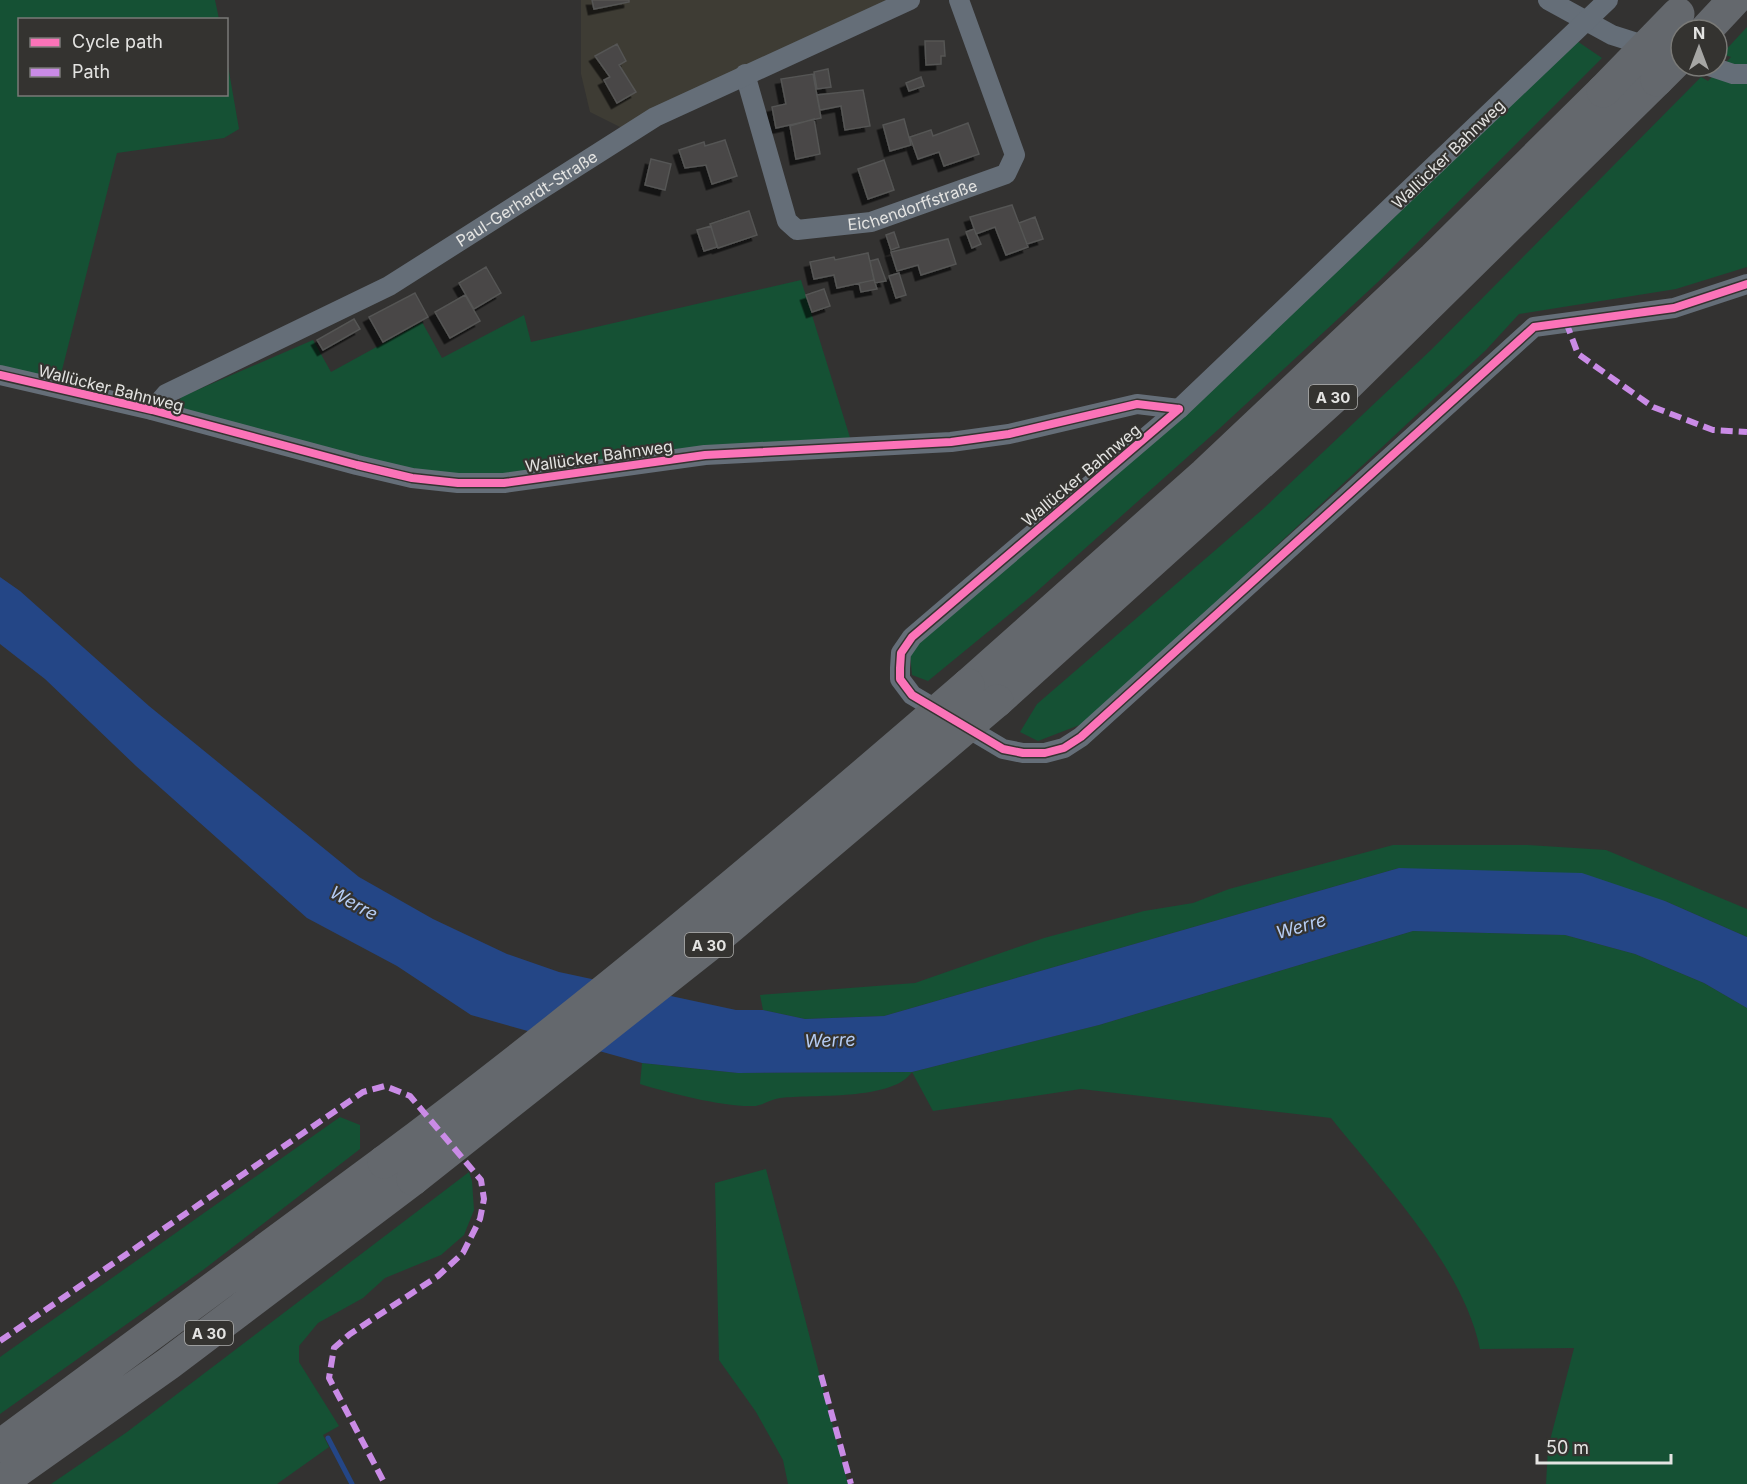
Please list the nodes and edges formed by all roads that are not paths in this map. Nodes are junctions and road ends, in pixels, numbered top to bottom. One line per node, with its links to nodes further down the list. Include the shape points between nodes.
1 (910, 0): 11 (street, Paul-Gerhardt-Straße)
2 (958, 0): 11 (street, Eichendorffstraße, via 1015,155 1006,174 871,222 797,230 787,221)
3 (1548, 0): 7 (street)
4 (1608, 0): 7 (street, Wallücker Bahnweg)
5 (1734, 0): 6 (highway, A 30)
6 (1692, 15): 17 (highway, A 30, bridge, via 1603,91 1434,258 1213,466 752,871 460,1106)
7 (1586, 23): 8 (street); 15 (street, Wallücker Bahnweg)
8 (1669, 52)
9 (1669, 68): 18 (highway, A 30, bridge, via 1345,387 997,701 710,944 413,1179 168,1364)
10 (1729, 73): 12 (street)
11 (745, 74): 16 (street, Paul-Gerhardt-Straße, via 655,117 389,286 166,393)
12 (1747, 75)
13 (1747, 284): 15 (street, Wallücker Bahnweg, via 1674,308 1534,327 1081,737 1064,748 1045,753 1003,748 912,695 900,679 901,653 912,637)
14 (0, 375): 16 (street, Wallücker Bahnweg)
15 (1179, 409): 16 (street, Wallücker Bahnweg, via 1137,404 1009,434 951,442 705,455 504,483 412,478)
16 (152, 411)
17 (0, 1446)
18 (0, 1482)

